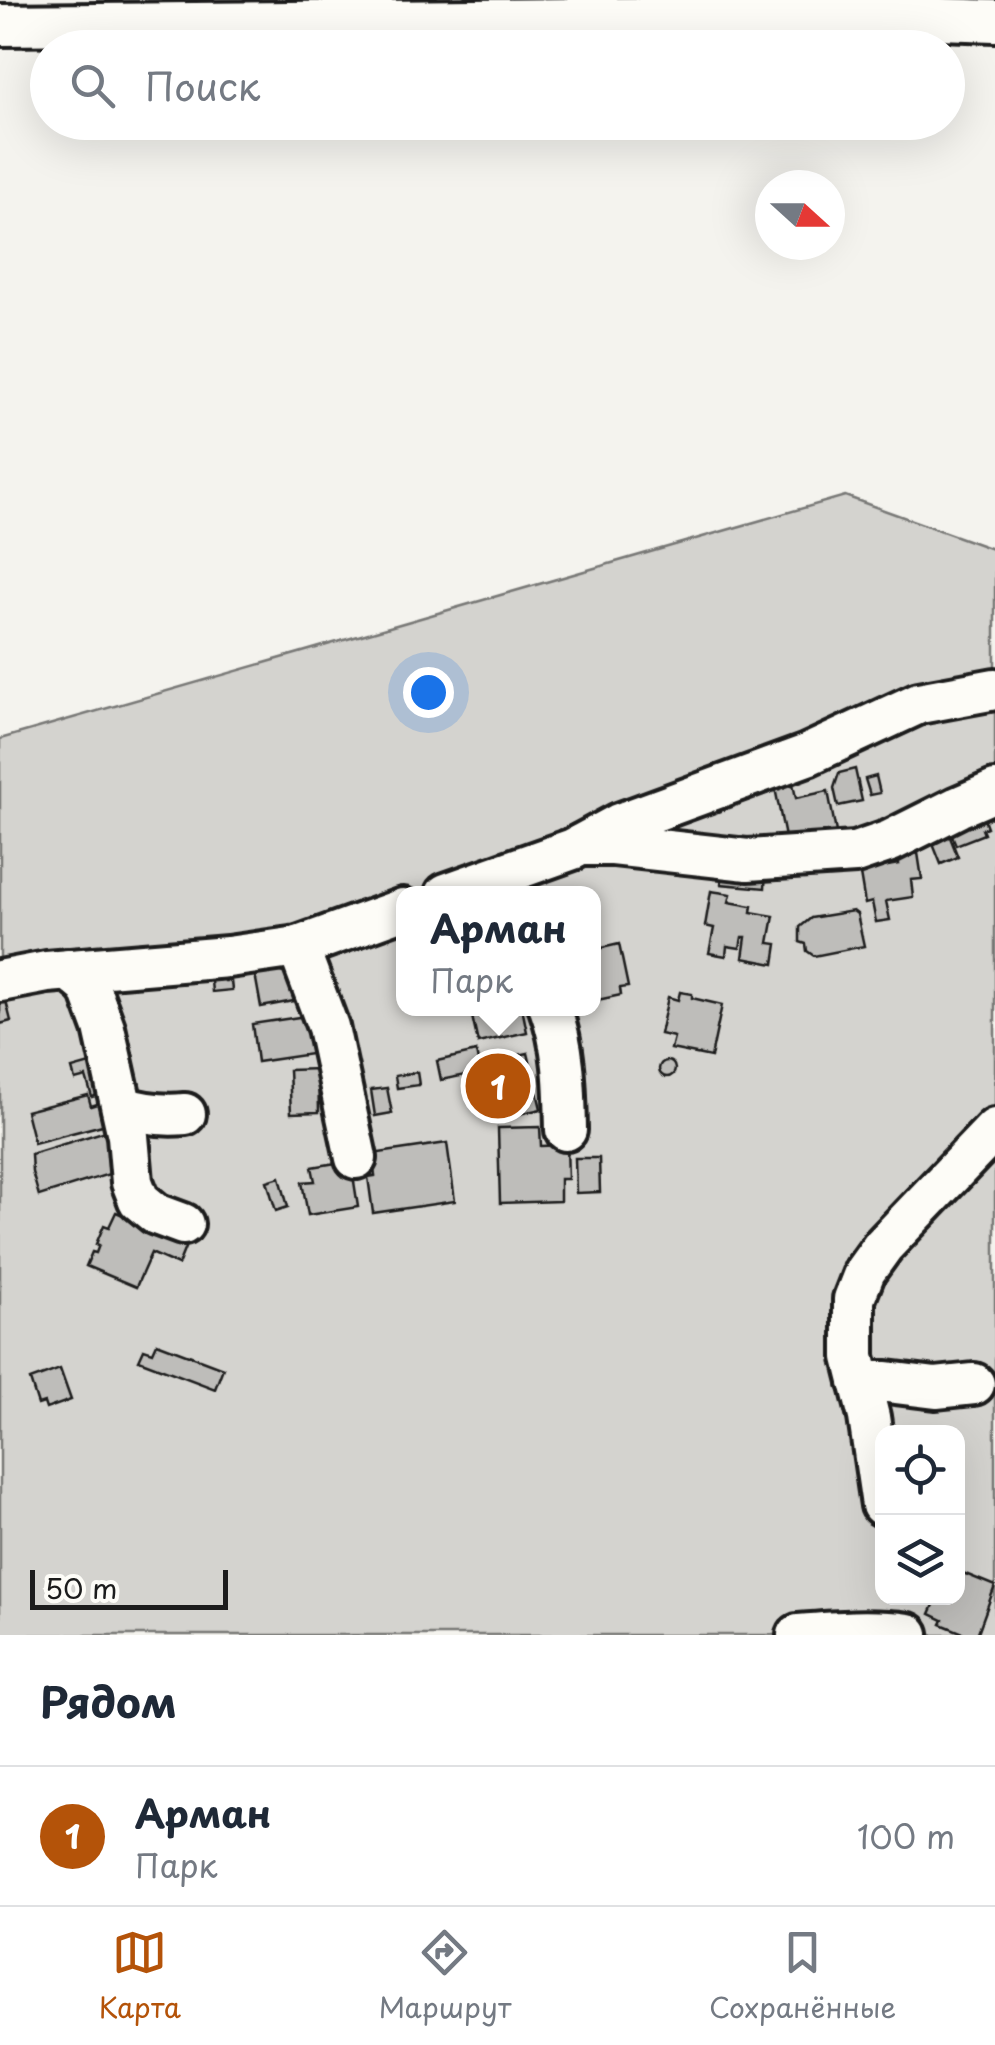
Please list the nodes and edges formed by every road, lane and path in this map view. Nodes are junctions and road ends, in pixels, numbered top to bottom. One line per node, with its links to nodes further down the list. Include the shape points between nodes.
1 (950, 9): 2 (street, via 859,16); 3 (street)
2 (701, 10): 4 (street)
3 (995, 21)
4 (0, 25)
5 (995, 689): 7 (street, via 920,703)
6 (995, 791): 7 (street, via 855,853 748,860)
7 (581, 845): 8 (street)
8 (504, 884)
9 (396, 912): 10 (street)
10 (298, 947): 11 (street); 18 (street, via 328,1027)
11 (69, 970): 12 (street); 14 (street, via 89,987)
12 (0, 981)
13 (553, 1016): 17 (street, via 565,1072)
14 (122, 1107): 15 (street); 19 (street, via 139,1200)
15 (186, 1114)
16 (995, 1129): 20 (street, via 882,1246 866,1272 854,1299)
17 (566, 1130)
18 (356, 1158)
19 (182, 1224)
20 (860, 1382): 21 (street); 22 (street)
21 (974, 1384)
22 (875, 1461)
23 (896, 1605): 25 (street)
24 (798, 1635): 25 (street)
25 (909, 1635)

